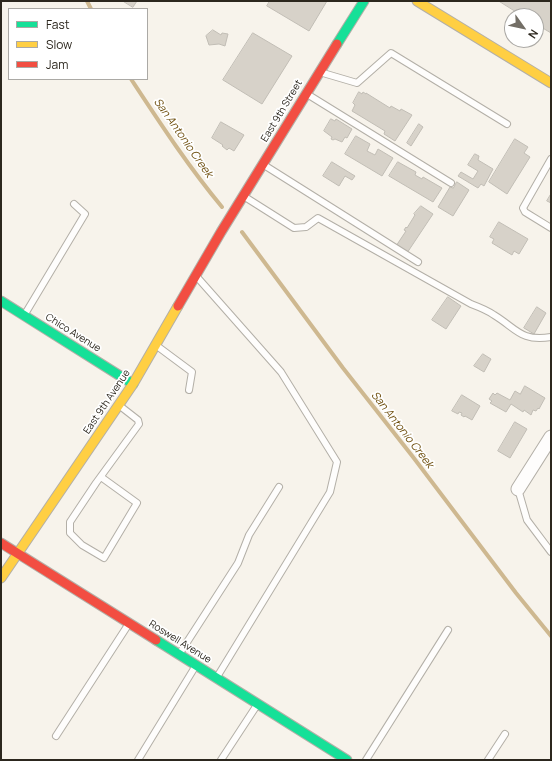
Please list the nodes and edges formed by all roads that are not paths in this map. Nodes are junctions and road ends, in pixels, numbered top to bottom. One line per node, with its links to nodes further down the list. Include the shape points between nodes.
1 (364, 1): 3 (street, East 9th Street)
2 (418, 1): 4 (street)
3 (319, 72): 5 (street, East 9th Street); 6 (lane, via 357,83 391,53)
4 (551, 83)
5 (306, 94): 8 (street, East 9th Street); 9 (lane)
6 (507, 124)
7 (551, 159): 12 (lane, via 523,208 525,212)
8 (263, 164): 10 (street, East 9th Street); 14 (lane)
9 (451, 183)
10 (243, 196): 13 (street, East 9th Street); 18 (lane, via 294,228 306,227 318,218 494,315 516,332 537,339)
11 (74, 204): 17 (lane, via 85,214)
12 (551, 228)
13 (221, 232): 15 (street, East 9th Avenue)
14 (418, 262)
15 (196, 276): 19 (street, East 9th Avenue); 35 (lane, via 281,372 337,462 330,492)
16 (1, 300): 17 (street, Chico Avenue)
17 (24, 315): 20 (street, Chico Avenue)
18 (551, 337)
19 (156, 345): 20 (street, East 9th Avenue); 21 (lane, via 192,372)
20 (133, 384): 22 (street, East 9th Avenue)
21 (189, 390)
22 (119, 405): 24 (lane, via 138,420 139,424); 29 (street, East 9th Avenue)
23 (551, 437): 26 (street)
24 (101, 477): 24 (lane, via 70,522 70,533 82,545 104,558 137,503)
25 (279, 487): 33 (lane, via 249,535 238,563)
26 (518, 489): 28 (lane, via 527,520)
27 (1, 543): 29 (street, Roswell Avenue)
28 (551, 552)
29 (17, 553): 30 (street, East 9th Avenue); 31 (street, Roswell Avenue)
30 (1, 578)
31 (129, 624): 33 (street, Roswell Avenue); 38 (lane)
32 (448, 630): 42 (lane)
33 (179, 654): 34 (street, Roswell Avenue)
34 (196, 666): 35 (street, Roswell Avenue); 39 (lane)
35 (217, 678): 36 (street, Roswell Avenue)
36 (258, 704): 40 (lane); 41 (street, Roswell Avenue)
37 (505, 734): 43 (lane)
38 (56, 736)
39 (138, 760)
40 (221, 760)
41 (347, 760)
42 (366, 760)
43 (488, 760)

